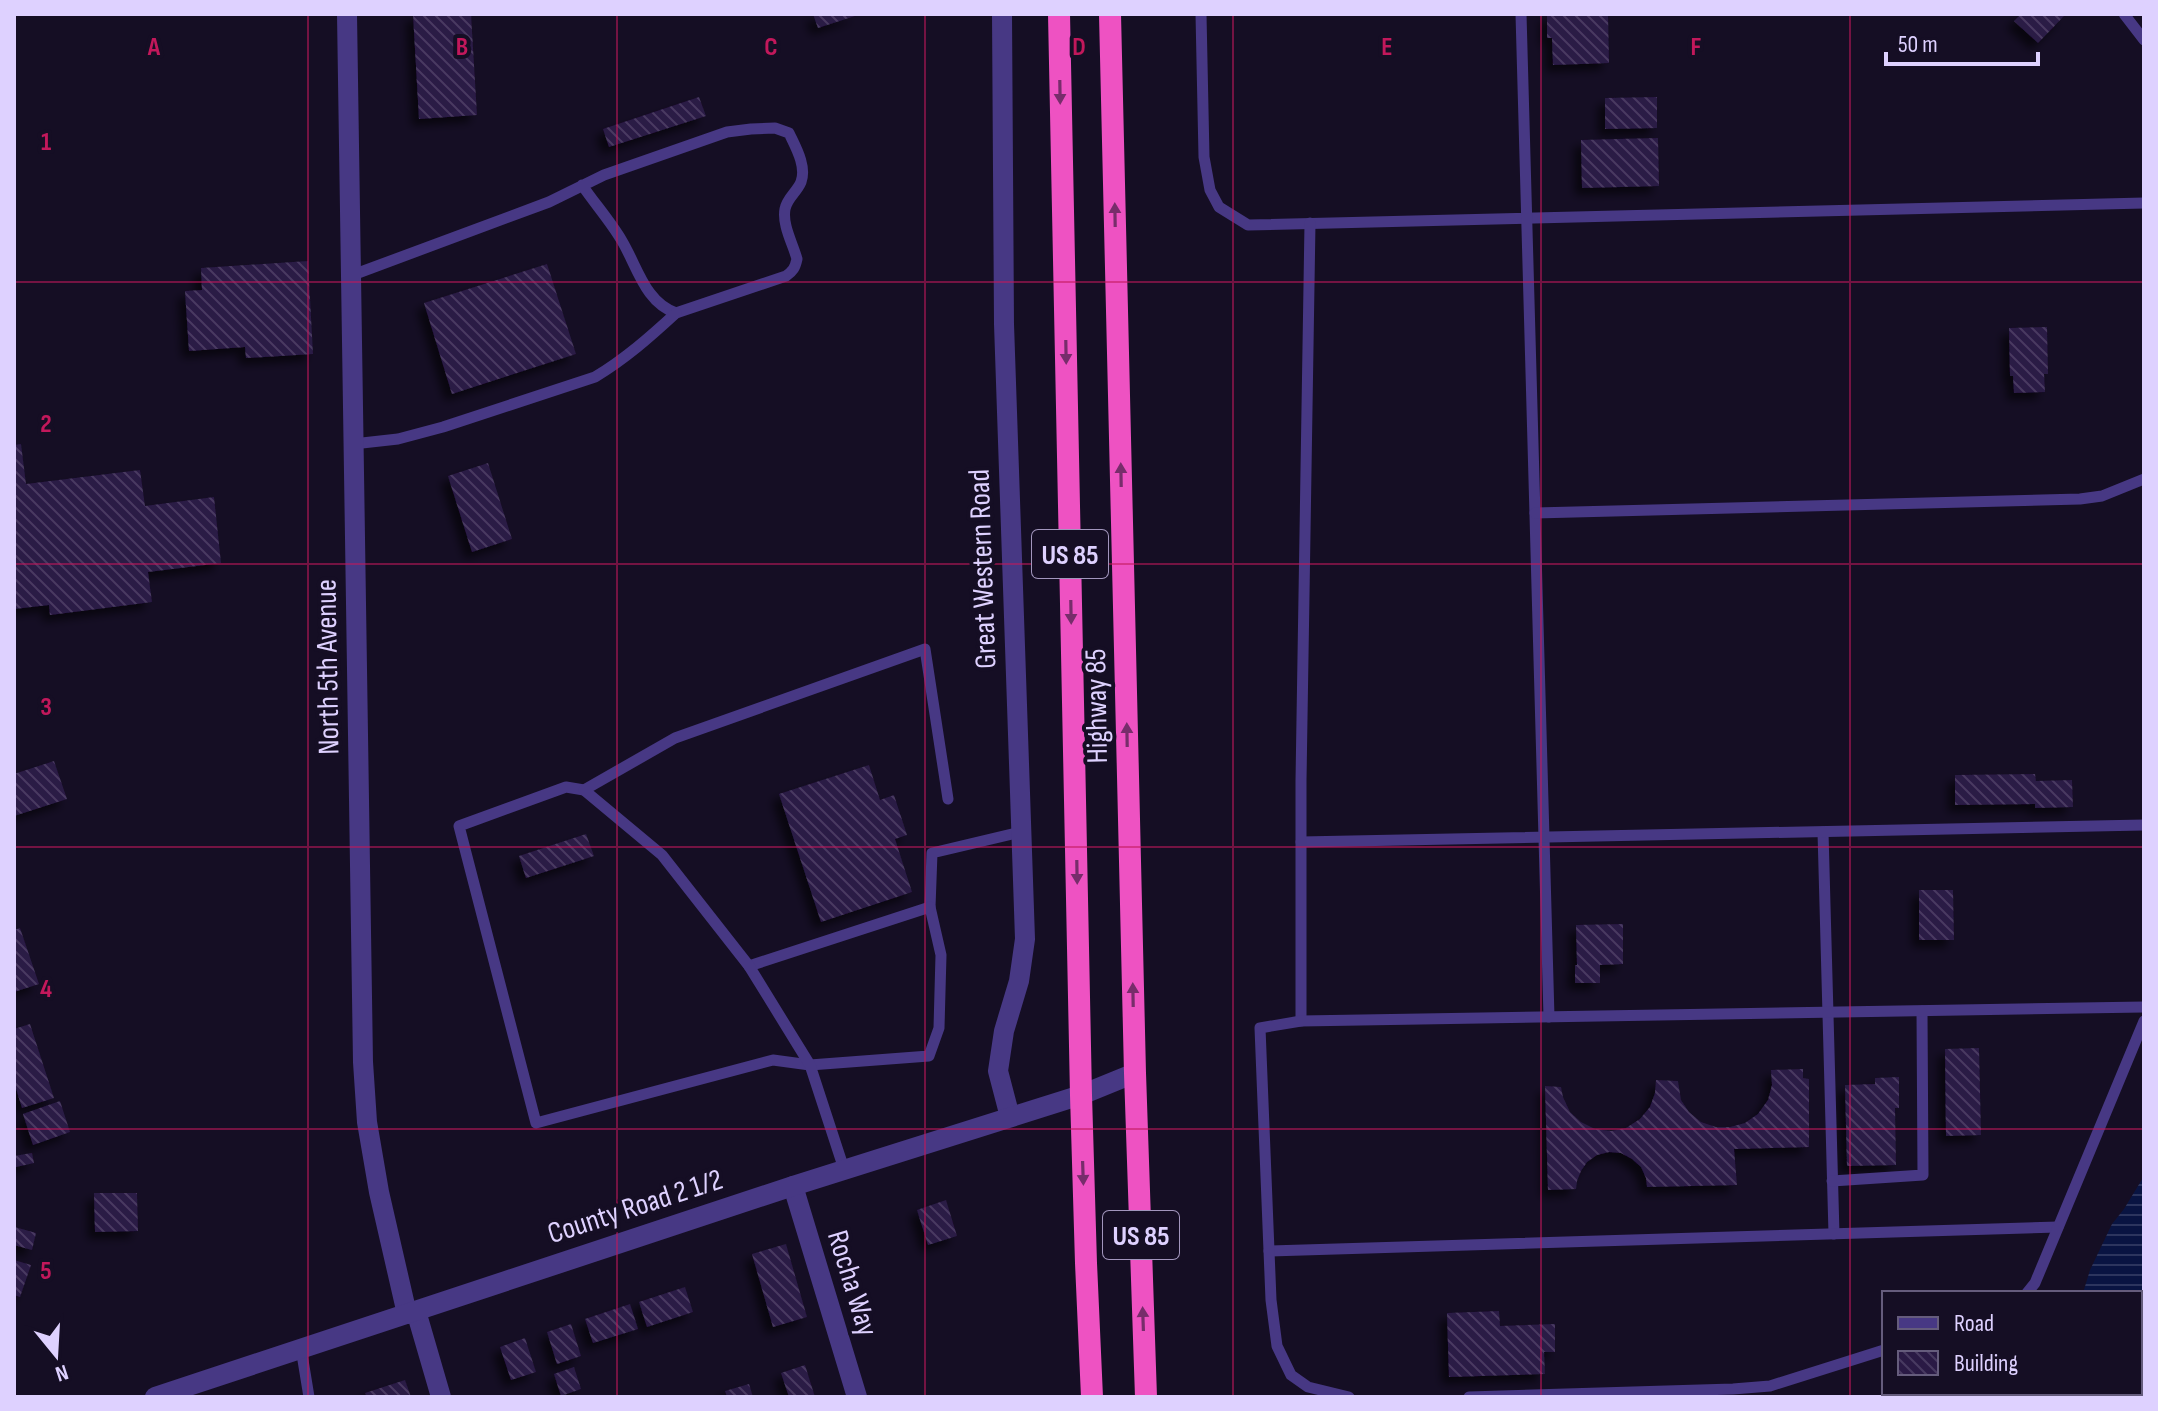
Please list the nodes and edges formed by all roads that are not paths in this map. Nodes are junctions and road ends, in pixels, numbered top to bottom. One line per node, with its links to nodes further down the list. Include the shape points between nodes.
1 (347, 14): 13 (street, North 5th Avenue)
2 (1002, 14): 21 (street, Great Western Road, via 1004,324)
3 (1059, 14): 35 (highway, Highway 85 / US 85, one-way to 35)
4 (1110, 14): 34 (highway, Highway 85 / US 85, one-way to 4)
5 (1201, 14): 12 (lane, via 1204,157 1210,190 1219,207 1248,225)
6 (1521, 14): 11 (lane)
7 (2124, 14): 8 (lane)
8 (2144, 40)
9 (582, 185): 13 (lane); 14 (lane, via 621,239 649,294); 14 (lane, via 727,132 775,128 789,133 802,167 801,181 784,212 797,259 794,271)
10 (2144, 203): 11 (lane)
11 (1527, 218): 12 (lane); 17 (lane)
12 (1310, 223): 24 (lane)
13 (350, 276): 15 (street, North 5th Avenue)
14 (676, 313): 15 (lane, via 595,377 413,435)
15 (353, 444): 44 (street, North 5th Avenue, via 367,1122 379,1192)
16 (2144, 479): 17 (lane, via 2080,499)
17 (1535, 513): 23 (lane)
18 (584, 790): 19 (lane, via 675,738 925,649); 26 (lane, via 662,855); 33 (lane, via 566,787 459,826 536,1123 773,1060)
19 (948, 799)
20 (2144, 825): 22 (lane)
21 (1021, 832): 25 (lane, via 932,853); 36 (street, Great Western Road, via 1025,939 998,1071)
22 (1823, 832): 23 (lane); 29 (lane)
23 (1544, 838): 24 (lane); 30 (lane)
24 (1301, 842): 31 (lane)
25 (930, 907): 26 (lane); 33 (lane, via 941,955 939,1028 929,1056)
26 (749, 966): 33 (lane)
27 (2144, 1007): 28 (lane)
28 (1922, 1011): 29 (lane); 38 (lane, via 1923,1175)
29 (1828, 1012): 30 (lane); 38 (lane)
30 (1549, 1017): 31 (lane)
31 (1301, 1021): 42 (lane, via 1260,1028)
32 (2144, 1021): 40 (lane)
33 (810, 1065): 37 (lane)
34 (1135, 1073): 35 (street, County Road 2 1/2); 52 (highway, Highway 85 / US 85, one-way to 34)
35 (1081, 1095): 36 (street, County Road 2 1/2); 51 (highway, Highway 85 / US 85, one-way to 51)
36 (1010, 1117): 37 (street, County Road 2 1/2)
37 (844, 1169): 39 (street, County Road 2 1/2)
38 (1832, 1181): 41 (lane)
39 (793, 1186): 44 (street, County Road 2 1/2); 50 (street, Rocha Way)
40 (2058, 1227): 41 (lane); 43 (lane)
41 (1834, 1234): 42 (lane)
42 (1269, 1251): 53 (lane, via 1277,1346 1291,1375 1308,1387)
43 (2029, 1291)
44 (414, 1315): 45 (street, County Road 2 1/2); 49 (street)
45 (301, 1348): 47 (street, County Road 2 1/2); 48 (lane)
46 (1882, 1351): 54 (lane, via 1770,1386)
47 (155, 1397)
48 (309, 1397)
49 (441, 1397)
50 (857, 1397)
51 (1092, 1397)
52 (1146, 1397)
53 (1349, 1397)
54 (1469, 1397)

